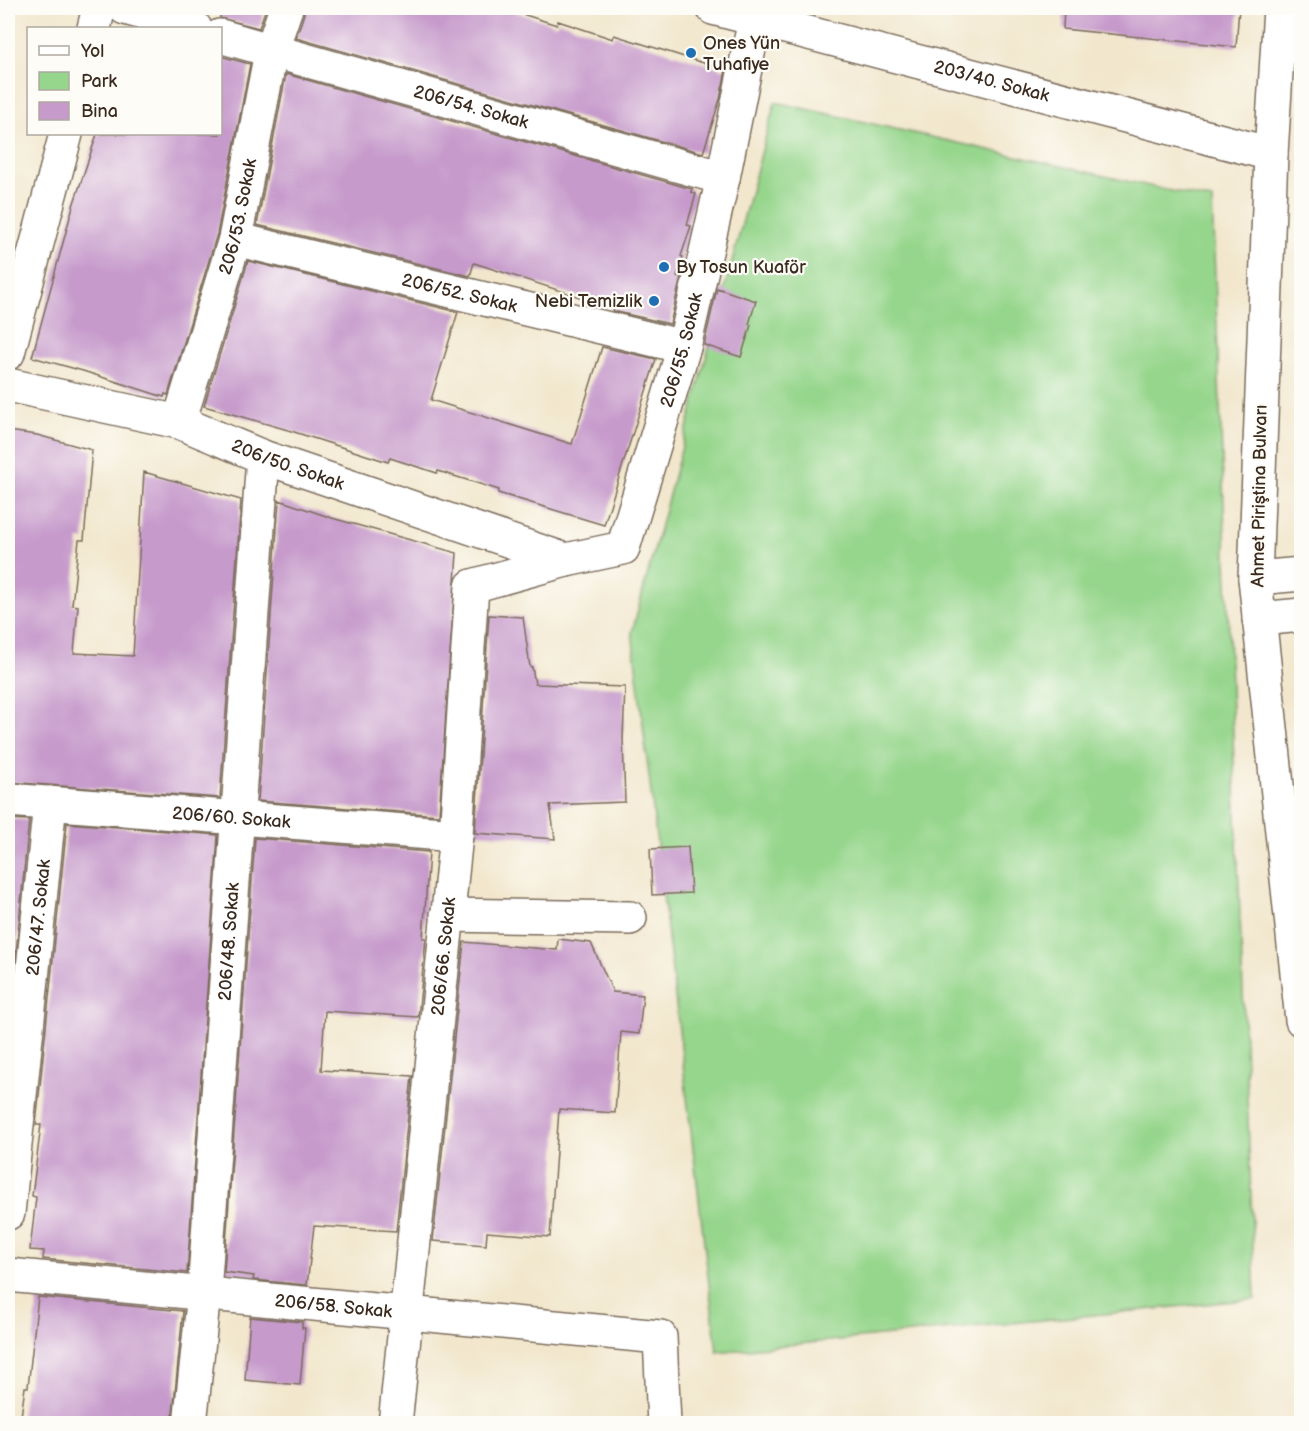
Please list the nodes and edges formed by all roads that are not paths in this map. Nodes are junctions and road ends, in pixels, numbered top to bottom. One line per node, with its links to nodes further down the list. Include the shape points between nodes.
1 (99, 8): 7 (street)
2 (125, 8): 8 (street)
3 (286, 8): 10 (street, 206/53. Sokak)
4 (713, 8): 6 (street, 203/40. Sokak)
5 (1280, 8): 12 (street, Ahmet Piriştina Bulvarı)
6 (755, 19): 12 (street, 203/40. Sokak); 13 (street, 206/55. Sokak)
7 (94, 27)
8 (192, 27)
9 (222, 37): 10 (street, 206/54. Sokak)
10 (271, 52): 13 (street, 206/54. Sokak); 14 (street, 206/53. Sokak)
11 (66, 135): 16 (street)
12 (1271, 154): 22 (street, Ahmet Piriştina Bulvarı)
13 (723, 178): 15 (street, 206/55. Sokak)
14 (235, 239): 15 (street, 206/52. Sokak); 18 (street, 206/53. Sokak)
15 (684, 347): 20 (street, 206/55. Sokak, via 623,548)
16 (8, 353)
17 (8, 385): 18 (street, 206/50. Sokak)
18 (179, 422): 19 (street, 206/50. Sokak)
19 (263, 457): 20 (street, 206/50. Sokak); 27 (street, 206/48. Sokak)
20 (566, 560): 28 (street, 206/66. Sokak, via 472,586)
21 (1302, 574): 22 (street)
22 (1255, 578): 24 (street, Ahmet Piriştina Bulvarı)
23 (1302, 615): 24 (street)
24 (1260, 619): 31 (street, Ahmet Piriştina Bulvarı)
25 (8, 800): 26 (street, 206/60. Sokak)
26 (50, 803): 27 (street, 206/60. Sokak); 32 (street, 206/47. Sokak)
27 (238, 817): 28 (street, 206/60. Sokak); 34 (street, 206/48. Sokak)
28 (456, 835): 29 (street, 206/66. Sokak)
29 (447, 915): 30 (street); 35 (street, 206/66. Sokak)
30 (630, 918)
31 (1302, 1020)
32 (8, 1213)
33 (8, 1275): 34 (street, 206/58. Sokak)
34 (204, 1293): 35 (street, 206/58. Sokak); 36 (street, 206/48. Sokak)
35 (407, 1314): 37 (street, 206/66. Sokak); 38 (street, 206/58. Sokak, via 660,1337)
36 (190, 1424)
37 (395, 1424)
38 (664, 1424)

